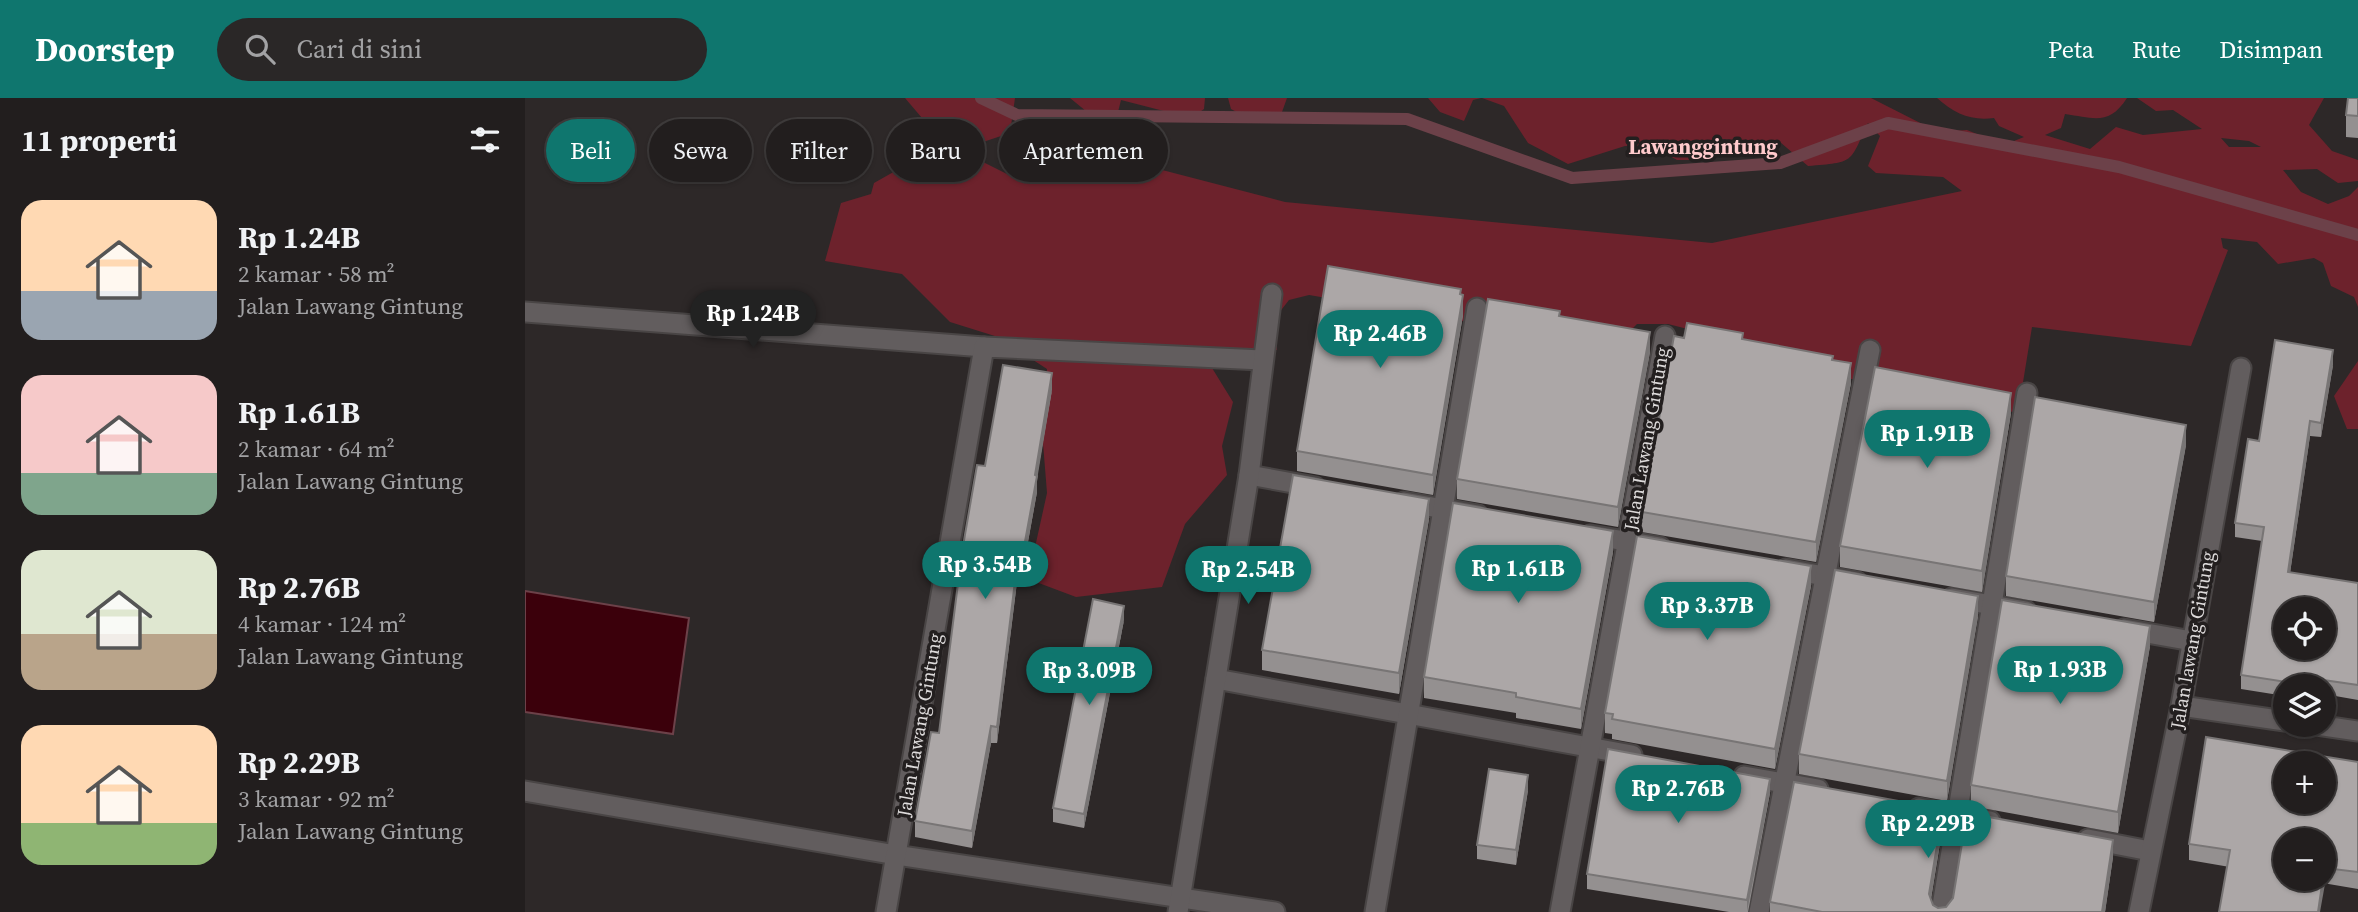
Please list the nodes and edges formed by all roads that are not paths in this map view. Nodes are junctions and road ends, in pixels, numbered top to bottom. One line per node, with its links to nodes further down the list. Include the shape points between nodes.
1 (1272, 294): 7 (street)
2 (1477, 308): 13 (street)
3 (525, 312): 5 (street)
4 (1665, 336): 16 (street, Jalan Lawang Gintung)
5 (984, 348): 7 (street); 43 (street, Jalan Lawang Gintung)
6 (1870, 350): 19 (street)
7 (1262, 360): 10 (street)
8 (2241, 368): 25 (street, Jalan lawang Gintung)
9 (2027, 393): 22 (street)
10 (1249, 475): 11 (street); 26 (street)
11 (1339, 491)
12 (1391, 500): 13 (street)
13 (1443, 509): 14 (street); 28 (street)
14 (1496, 518)
15 (1575, 532): 16 (street, Jalan Lawang Gintung)
16 (1628, 542): 17 (street, Jalan Lawang Gintung); 32 (street, Jalan Lawang Gintung)
17 (1680, 551)
18 (1773, 567): 19 (street)
19 (1825, 576): 20 (street); 35 (street)
20 (1877, 585)
21 (1928, 594): 22 (street)
22 (1991, 605): 23 (street); 39 (street)
23 (2045, 615)
24 (2098, 624): 25 (street, Jalan Lawang Gintung)
25 (2192, 641): 27 (street, Jalan lawang Gintung)
26 (1216, 679): 28 (street); 44 (street)
27 (2181, 706): 29 (street); 42 (street, Jalan lawang Gintung)
28 (1409, 714): 32 (street); 47 (street)
29 (2273, 719)
30 (2336, 728): 31 (street)
31 (2358, 731)
32 (1590, 747): 33 (street); 48 (street, Jalan Lawang Gintung)
33 (1655, 759)
34 (1720, 771): 35 (street)
35 (1784, 783): 37 (street); 49 (street)
36 (525, 791): 43 (street)
37 (1837, 793)
38 (1904, 805): 39 (street)
39 (1957, 815): 40 (street); 50 (street)
40 (2008, 825)
41 (2073, 836): 42 (street)
42 (2150, 851): 51 (street, Jalan lawang Gintung)
43 (896, 855): 44 (street); 45 (street, Jalan Lawang Gintung)
44 (1179, 905): 46 (street)
45 (886, 912)
46 (1275, 912)
47 (1375, 912)
48 (1560, 912)
49 (1759, 912)
50 (1941, 912)
51 (2139, 912)

